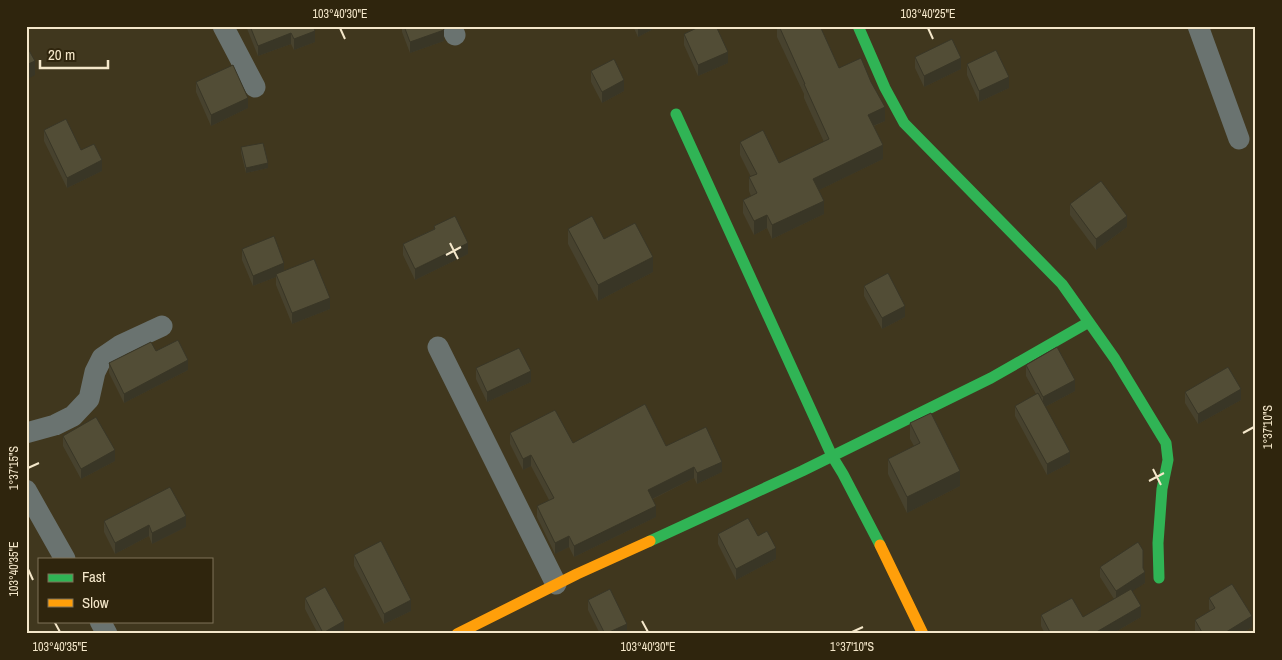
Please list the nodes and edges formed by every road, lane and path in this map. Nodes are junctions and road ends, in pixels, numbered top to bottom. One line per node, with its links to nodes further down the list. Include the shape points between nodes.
1 (223, 26): 4 (street)
2 (858, 26): 7 (street, via 904,123 1062,284)
3 (1198, 26): 6 (street)
4 (255, 88)
5 (676, 114): 11 (street)
6 (1239, 139)
7 (1089, 322): 11 (street, via 991,378); 14 (street, via 1166,444 1168,460 1162,489)
8 (162, 326): 10 (street, via 121,345 102,358 89,399 73,416)
9 (438, 347): 15 (street)
10 (26, 433)
11 (832, 456): 15 (street); 19 (street)
12 (26, 490): 13 (street)
13 (64, 558)
14 (1159, 578)
15 (556, 584): 18 (street)
16 (101, 622): 17 (street)
17 (107, 634)
18 (457, 634)
19 (923, 634)

